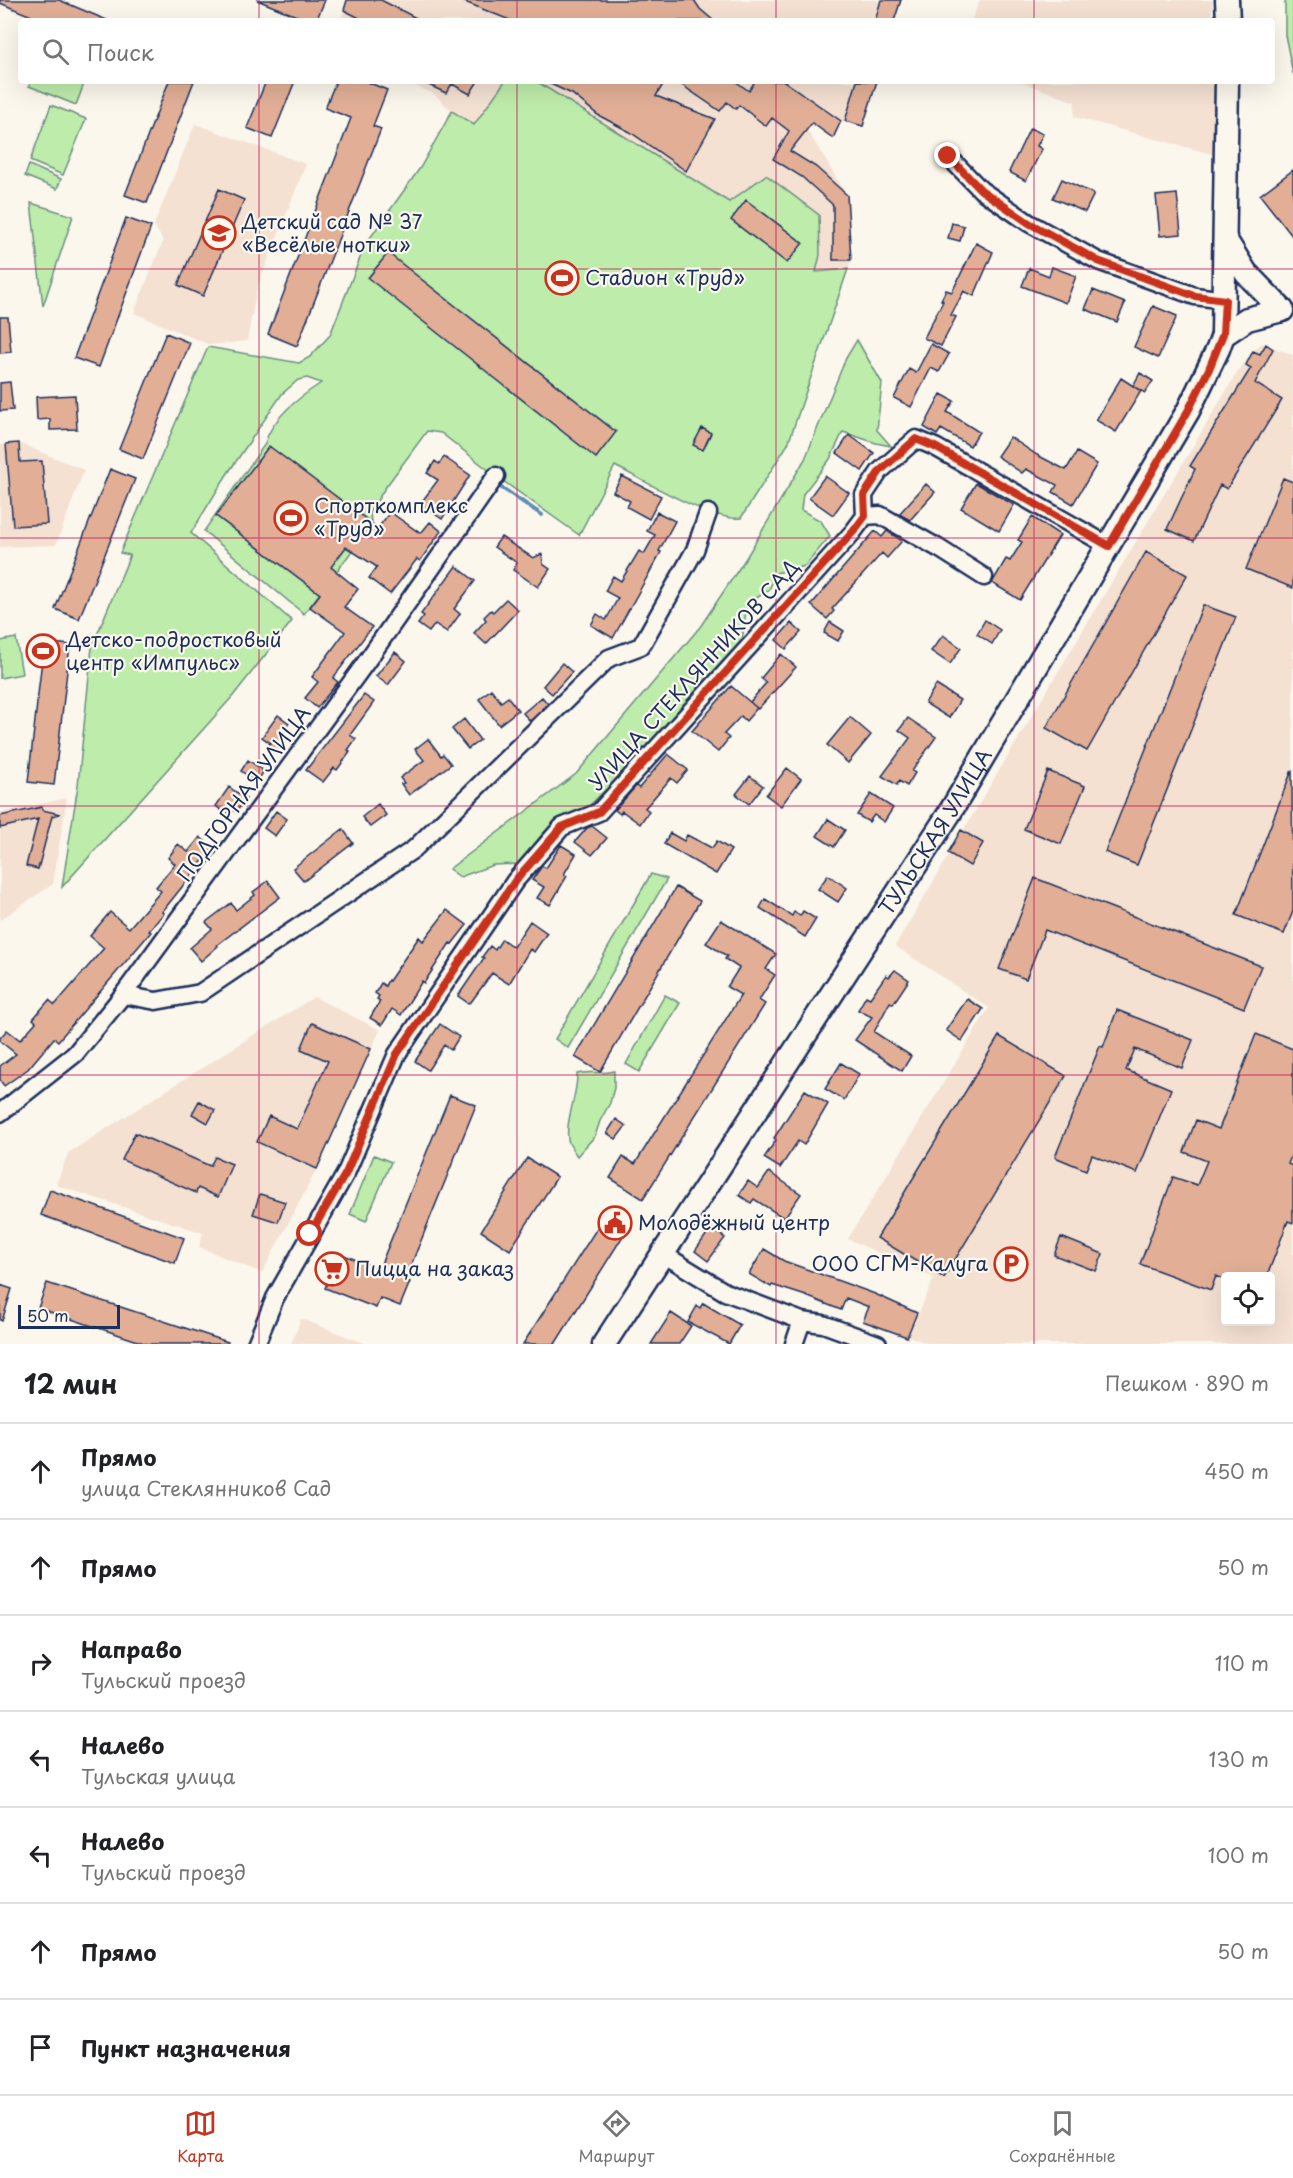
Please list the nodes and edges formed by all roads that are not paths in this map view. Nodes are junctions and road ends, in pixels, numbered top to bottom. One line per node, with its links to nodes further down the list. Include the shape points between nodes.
1 (1227, 0): 2 (main road)
2 (1228, 18)
3 (1227, 84): 5 (main road, ТУЛЬСКАЯ УЛИЦА)
4 (948, 156): 6 (street, via 981,190 1029,223 1098,261 1195,296)
5 (1225, 239): 6 (main road, ТУЛЬСКАЯ УЛИЦА); 7 (main road, via 1246,273)
6 (1225, 294): 7 (main road); 8 (main road, ТУЛЬСКАЯ УЛИЦА)
7 (1288, 312): 8 (main road, via 1247,319)
8 (1223, 334): 12 (main road, ТУЛЬСКАЯ УЛИЦА, via 1188,411)
9 (496, 476): 14 (street, ПОДГОРНАЯ УЛИЦА, via 364,665)
10 (708, 513): 14 (street, via 695,550 641,646 609,658 414,849 200,993 156,1001)
11 (865, 516): 12 (street, via 864,495 880,471 916,439); 13 (street, via 880,515); 18 (street, УЛИЦА СТЕКЛЯННИКОВ САД, via 599,812 562,827 515,881 397,1054 346,1173 274,1298)
12 (1109, 546): 16 (main road, ТУЛЬСКАЯ УЛИЦА, via 943,824)
13 (984, 577)
14 (123, 995): 15 (street, ПОДГОРНАЯ УЛИЦА, via 75,1054)
15 (0, 1113)
16 (663, 1254): 17 (street, via 725,1292); 19 (main road, ТУЛЬСКАЯ УЛИЦА)
17 (802, 1322): 20 (street); 21 (street, via 823,1324)
18 (256, 1344)
19 (604, 1344)
20 (794, 1344)
21 (878, 1344)

